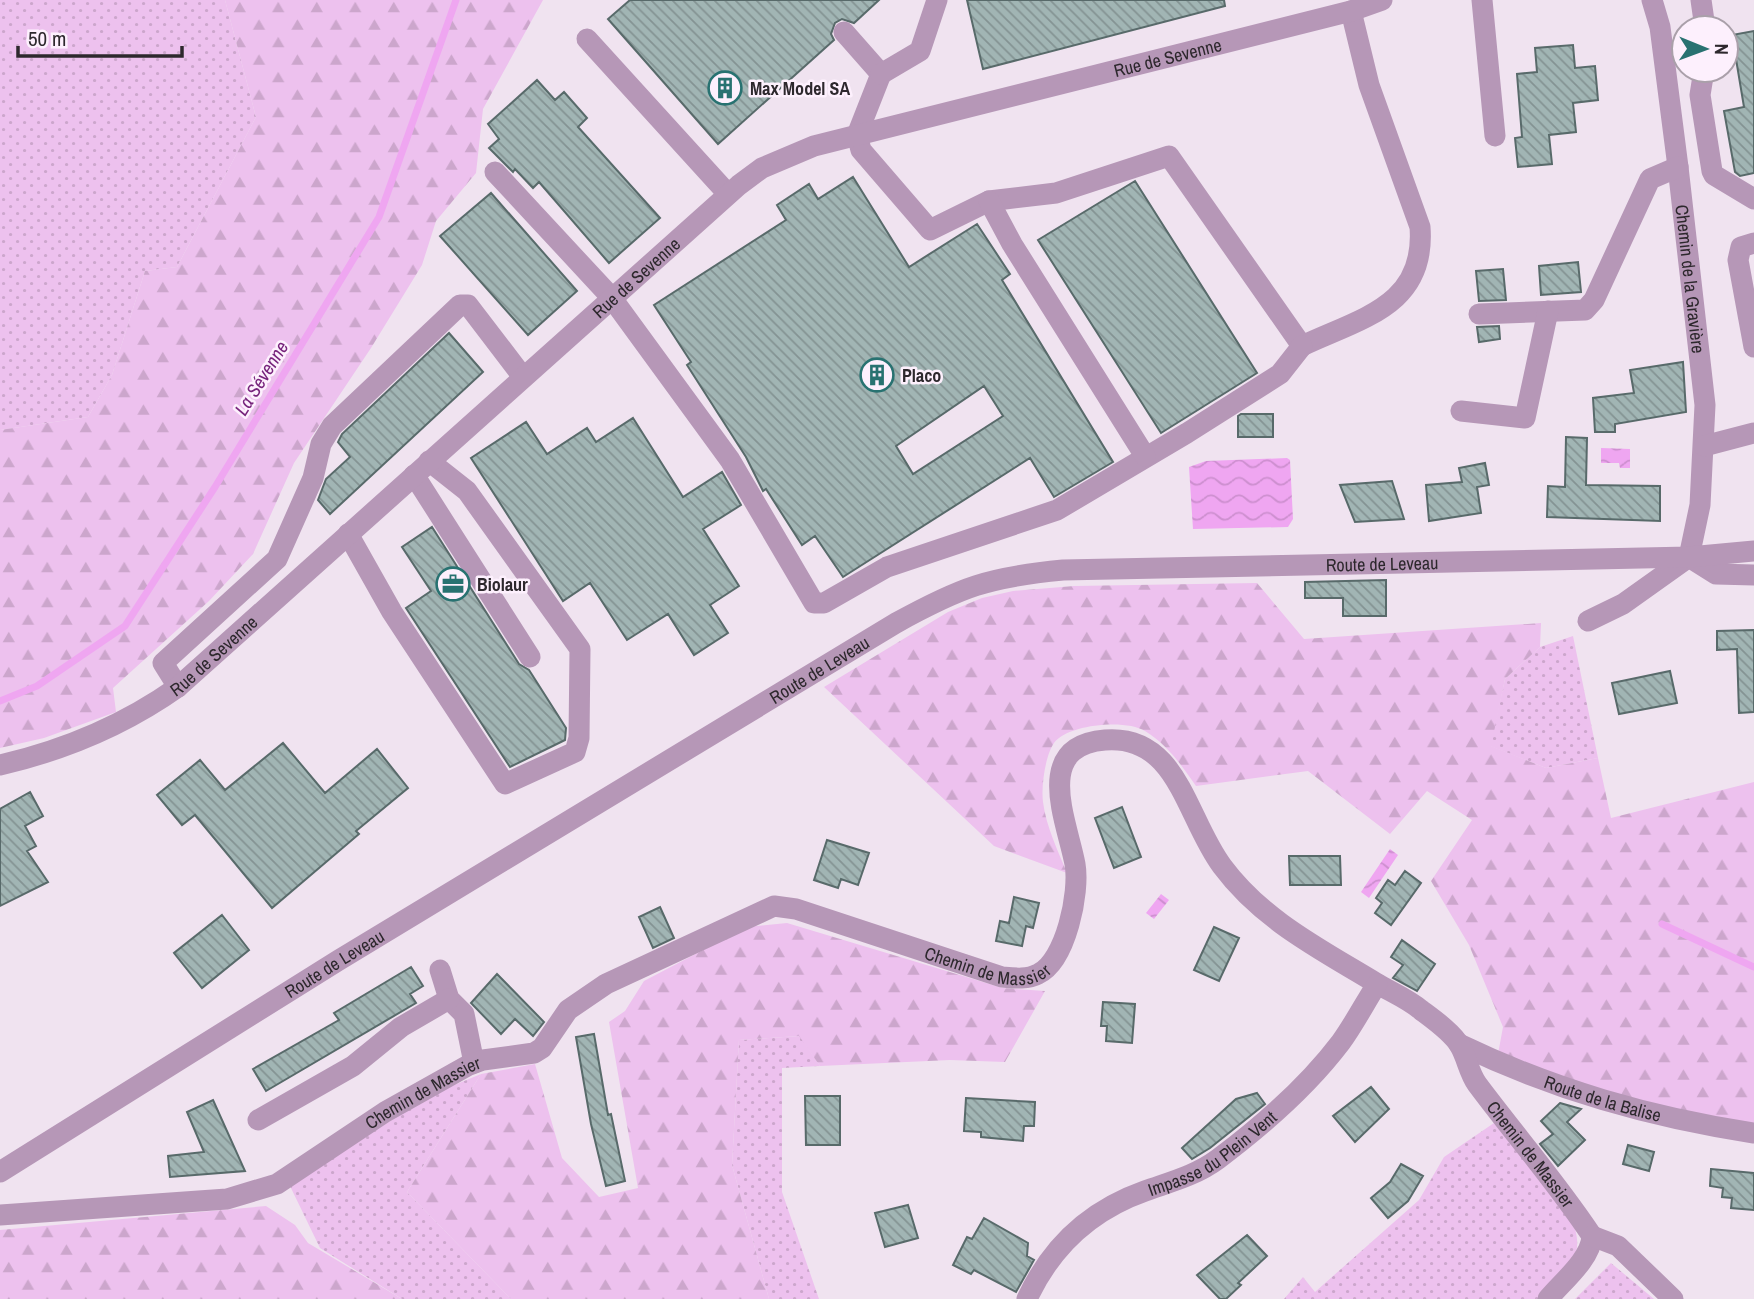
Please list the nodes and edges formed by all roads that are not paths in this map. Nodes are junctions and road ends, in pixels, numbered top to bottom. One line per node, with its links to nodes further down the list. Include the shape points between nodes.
1 (937, 0): 8 (street, via 920,51)
2 (1382, 0): 5 (street, Rue de Sevenne)
3 (1482, 0): 11 (street)
4 (1652, 0): 12 (street, Chemin de la Gravière, via 1660,27)
5 (1351, 11): 10 (street, Rue de Sevenne); 21 (street, via 1368,85 1420,227 1422,250 1409,285 1390,304)
6 (844, 32): 8 (street)
7 (587, 39): 14 (street)
8 (881, 74): 10 (street)
9 (1702, 84): 15 (street, via 1712,171)
10 (857, 135): 14 (street, Rue de Sevenne, via 793,152); 16 (street, via 861,150 930,230)
11 (1495, 136)
12 (1678, 167): 19 (street, via 1650,179 1594,300 1585,310); 26 (street, Chemin de la Gravière, via 1702,365)
13 (495, 172): 18 (street)
14 (728, 194): 18 (street, Rue de Sevenne)
15 (1754, 199)
16 (989, 201): 21 (street, via 1056,193 1169,156); 27 (street)
17 (1754, 243): 22 (street, via 1741,247 1738,260)
18 (611, 297): 23 (street, Rue de Sevenne); 27 (street, via 730,460 814,603 824,603 887,567 1038,519)
19 (1548, 311): 20 (street); 24 (street, via 1525,418)
20 (1479, 314)
21 (1302, 346): 27 (street, via 1280,374)
22 (1754, 347)
23 (523, 377): 28 (street, Rue de Sevenne); 35 (street, via 468,305 460,304 331,426 277,559 163,663)
24 (1461, 411)
25 (1754, 433): 26 (street)
26 (1704, 446): 31 (street, Chemin de la Gravière, via 1700,505)
27 (1145, 456)
28 (421, 468): 29 (street, Rue de Sevenne); 29 (street, via 467,491 580,649 575,752 505,784 392,612); 34 (street)
29 (348, 534): 35 (street, Rue de Sevenne)
30 (1754, 551): 31 (street, Route de Leveau)
31 (1689, 556): 32 (street, via 1716,574); 33 (street, via 1623,604); 44 (street, Route de Leveau, via 1063,570 977,583 945,595 801,681)
32 (1754, 575)
33 (1588, 621)
34 (530, 657)
35 (178, 687): 36 (street, Rue de Sevenne, via 142,712 86,739)
36 (0, 765)
37 (440, 970): 39 (street)
38 (1377, 984): 40 (street, Chemin de Massier, via 1420,1009); 41 (street, Chemin de Massier, via 1289,931 1251,900 1216,857 1176,780 1153,751 1126,740 1103,740 1070,753 1063,765 1059,804 1075,863 1076,898 1062,942 1047,969 1037,975 991,975 806,912 774,906 586,995 534,1053); 47 (street, Impasse du Plein Vent, via 1341,1042 1300,1090 1216,1160 1083,1224 1051,1258)
39 (449, 999): 41 (street, via 464,1014); 42 (street, via 401,1027 353,1066)
40 (1459, 1044): 43 (street, Route de la Balise, via 1594,1099 1690,1124); 46 (street, Chemin de Massier, via 1474,1081)
41 (474, 1063): 45 (street, Chemin de Massier, via 385,1112 277,1184 227,1199)
42 (258, 1120)
43 (1754, 1133)
44 (1, 1166)
45 (0, 1215)
46 (1592, 1236): 48 (street, via 1584,1256); 49 (street, via 1618,1246)
47 (1027, 1299)
48 (1548, 1299)
49 (1673, 1299)

